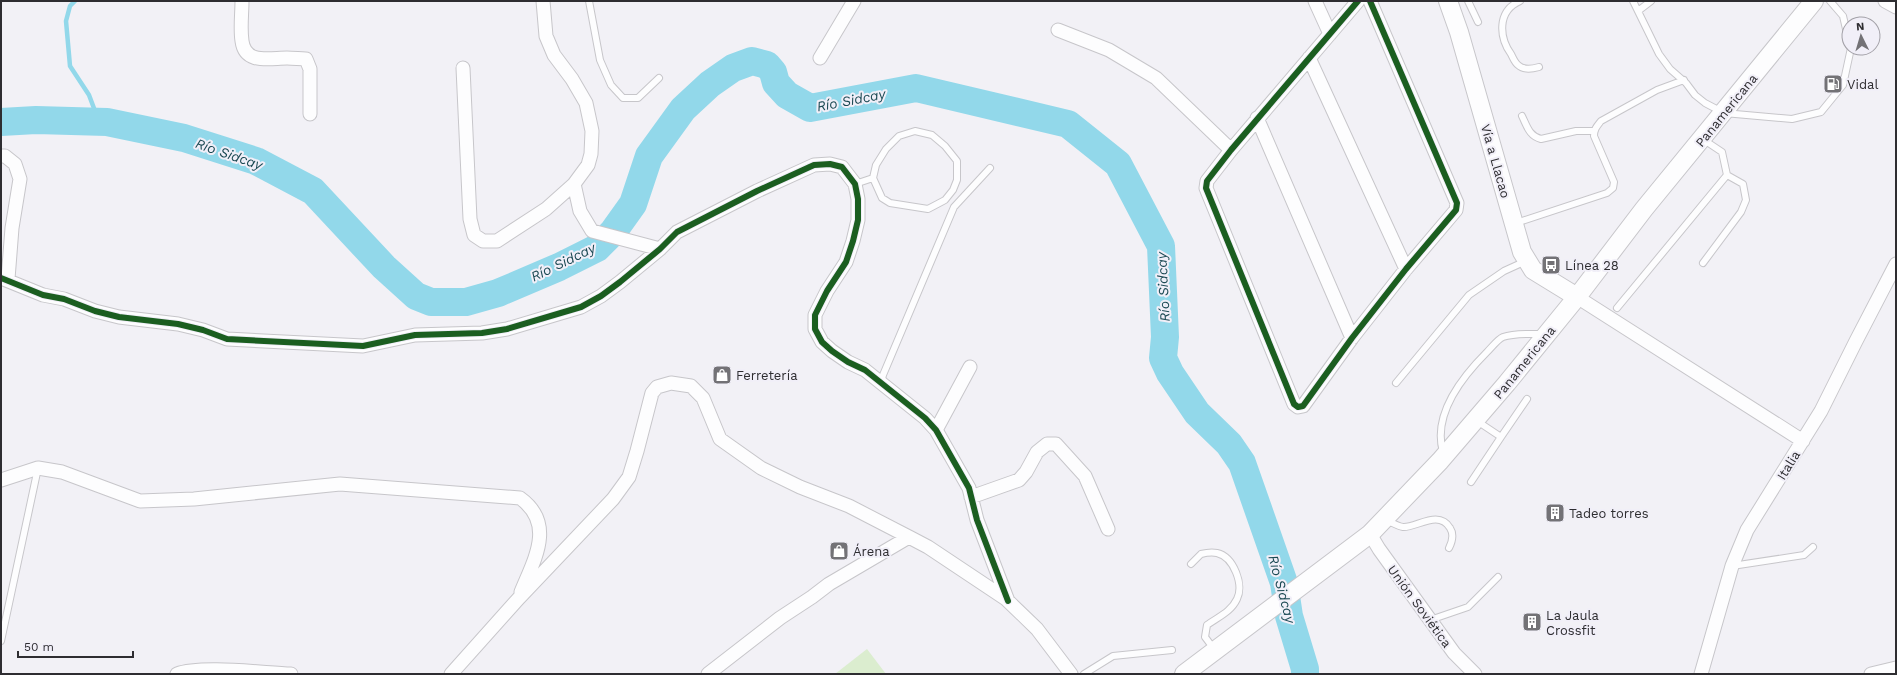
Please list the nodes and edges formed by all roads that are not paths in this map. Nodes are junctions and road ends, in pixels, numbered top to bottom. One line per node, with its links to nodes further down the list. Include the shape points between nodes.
1 (242, 1): 30 (street, via 242,40 249,55 258,59 306,59 310,69)
2 (543, 1): 40 (street, via 546,36 554,55 586,103 592,131 588,165)
3 (589, 1): 27 (lane, via 600,60 611,85 623,98 638,98)
4 (854, 1): 23 (street)
5 (1315, 1): 21 (street)
6 (1358, 1): 21 (street)
7 (1370, 1): 47 (street, via 1457,203 1456,210)
8 (1448, 1): 42 (main road, Vía a Llacao)
9 (1468, 1): 19 (lane)
10 (1520, 1): 25 (lane, via 1506,10 1502,21 1503,36 1518,66 1530,69)
11 (1633, 1): 17 (lane)
12 (1651, 1): 17 (lane)
13 (1814, 1): 29 (main road, Panamericana)
14 (1830, 1): 18 (lane)
15 (1885, 1): 16 (street)
16 (1896, 7)
17 (1638, 11): 28 (lane, via 1659,54 1670,69)
18 (1843, 16)
19 (1478, 22)
20 (1058, 30): 35 (street, via 1109,50 1156,78)
21 (1330, 34): 24 (street)
22 (1849, 56): 29 (lane, via 1843,85 1821,112 1792,119)
23 (820, 58)
24 (1309, 58): 32 (street); 47 (street)
25 (1539, 67)
26 (463, 68): 40 (street, via 470,219 474,235 483,241 497,241 546,209)
27 (659, 78)
28 (1684, 80): 29 (lane, via 1695,95); 33 (lane, via 1657,90 1601,121)
29 (1724, 113): 34 (main road, Panamericana)
30 (310, 114)
31 (1522, 116): 33 (lane, via 1531,135 1536,138 1576,131)
32 (1257, 118): 35 (street); 52 (street)
33 (1594, 131): 42 (lane, via 1614,182 1613,188 1607,193)
34 (1703, 139): 38 (lane, via 1722,152); 49 (main road, Panamericana, via 1644,209)
35 (1231, 150): 52 (street, via 1210,176 1206,188 1294,404 1298,407 1303,406)
36 (1, 156): 48 (street, via 5,156 14,164 20,179)
37 (990, 168): 55 (lane, via 954,207)
38 (1727, 176): 45 (lane, via 1743,184 1746,200 1741,212); 50 (lane)
39 (873, 178): 39 (lane, via 876,165 886,149 899,136 915,131 932,135 945,146 957,162 957,180 953,190 945,200 928,209 890,204 882,198); 41 (lane)
40 (574, 184): 43 (street, via 580,211 592,231)
41 (855, 184): 43 (street, via 842,167 830,164 814,165 677,232); 55 (street, via 858,220 853,242 846,262 815,315 815,329 822,342 832,351 865,370)
42 (1514, 224): 44 (main road, Vía a Llacao)
43 (660, 249): 48 (street, via 601,296 580,307 507,329 482,333 415,335 363,346 227,339 178,324 119,317 95,311 30,290)
44 (1526, 261): 49 (main road, Vía a Llacao, via 1533,270); 54 (lane, via 1504,271 1470,295)
45 (1703, 263)
46 (1896, 264): 60 (street, Italia, via 1822,411)
47 (1406, 269): 52 (street)
48 (4, 278)
49 (1577, 297): 51 (main road, Panamericana); 60 (street)
50 (1617, 308)
51 (1547, 334): 57 (main road, Panamericana); 61 (lane, via 1502,337 1477,362 1458,387 1444,414 1442,450)
52 (1352, 338)
53 (970, 366): 58 (street)
54 (1396, 383)
55 (881, 384): 58 (street, via 925,418)
56 (1527, 399): 59 (lane)
57 (1476, 420): 59 (lane); 61 (main road, Panamericana)
58 (936, 430): 65 (street, via 969,488)
59 (1501, 437): 64 (lane)
60 (1803, 442): 73 (street, Italia, via 1747,530)
61 (1445, 456): 66 (main road, Panamericana)
62 (38, 468): 63 (street); 75 (street, via 62,472 140,501 194,499 340,484 520,498 530,505 537,517 540,543); 78 (lane)
63 (1, 480)
64 (1471, 482)
65 (971, 497): 67 (street, via 1019,480 1037,452 1047,444 1056,444 1085,476); 76 (street, via 985,543)
66 (1384, 519): 68 (main road, Panamericana); 70 (lane, via 1404,527 1422,521 1443,522 1453,533)
67 (1108, 529)
68 (1370, 534): 77 (street, Unión Soviética); 80 (main road, Panamericana)
69 (909, 537): 75 (street, via 849,506 800,488 761,468 720,439 711,414 697,391 691,386 671,384 657,387 652,393 629,477 613,499); 76 (street); 85 (street, via 829,584)
70 (1449, 548)
71 (1812, 548): 73 (lane, via 1804,555)
72 (1191, 564): 80 (lane, via 1201,554 1217,553 1234,568 1240,589 1237,600 1225,614 1207,625 1205,637)
73 (1732, 566): 90 (street, Italia)
74 (1498, 577): 77 (lane, via 1468,607)
75 (519, 598): 84 (street)
76 (1008, 601): 86 (street, via 1037,629)
77 (1430, 620): 89 (street, Unión Soviética, via 1454,653)
78 (1, 641)
79 (1172, 650): 87 (lane, via 1113,656)
80 (1215, 650): 88 (main road, Panamericana)
81 (1896, 668): 91 (street)
82 (177, 674): 83 (street, via 214,670)
83 (291, 674)
84 (451, 674)
85 (708, 674)
86 (1071, 674)
87 (1084, 674)
88 (1184, 674)
89 (1475, 674)
90 (1701, 674)
91 (1871, 674)

